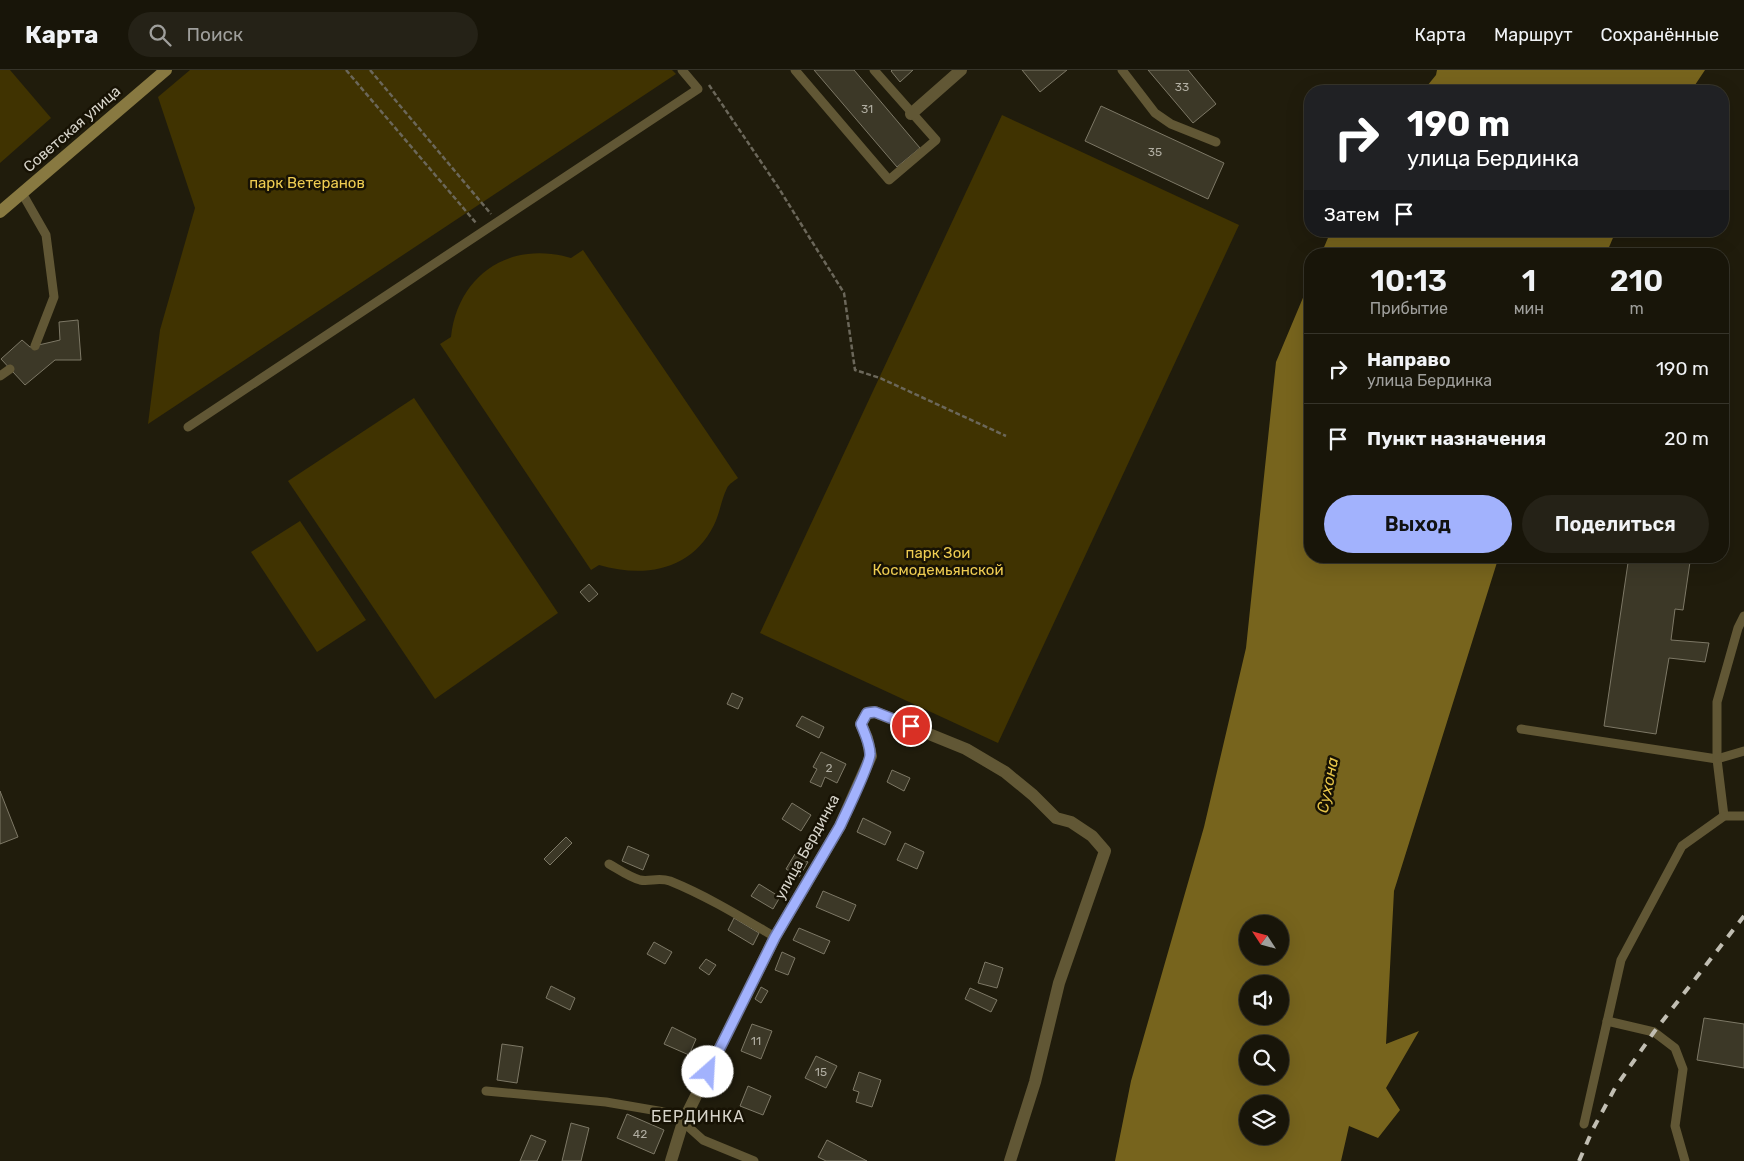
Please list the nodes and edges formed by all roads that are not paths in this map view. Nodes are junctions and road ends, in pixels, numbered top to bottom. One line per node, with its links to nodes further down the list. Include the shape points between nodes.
1 (166, 70): 9 (main road, Советская улица)
2 (682, 70): 14 (lane, via 698,89)
3 (795, 70): 7 (lane, via 889,180 936,140)
4 (874, 70): 7 (lane)
5 (961, 70): 7 (street)
6 (1122, 70): 8 (lane, via 1155,113 1171,124)
7 (911, 114)
8 (1216, 142)
9 (22, 193): 10 (main road, Советская улица); 11 (lane, via 46,235 54,297)
10 (0, 212)
11 (35, 346)
12 (10, 369): 13 (lane)
13 (0, 376)
14 (188, 427)
15 (1744, 616): 18 (lane, via 1717,702)
16 (1522, 730): 18 (lane)
17 (1744, 751): 18 (lane)
18 (1717, 759): 19 (lane)
19 (1724, 816): 20 (lane); 23 (lane, via 1682,846 1621,960)
20 (1744, 816)
21 (609, 864): 22 (lane, via 637,879 670,881)
22 (775, 937): 25 (street, улица Бердинка); 29 (street, улица Бердинка, via 840,826 871,756 861,724 867,713 875,712 966,749 1005,772 1056,818 1071,822 1092,836 1105,851 1060,983 1035,1082)
23 (1607, 1021): 26 (lane); 30 (lane, via 1654,1032 1675,1048 1683,1069 1675,1126)
24 (486, 1091): 25 (lane, via 616,1104 664,1112)
25 (683, 1122): 27 (street, улица Бердинка); 28 (lane, via 703,1140)
26 (1584, 1124)
27 (671, 1161)
28 (754, 1161)
29 (1010, 1161)
30 (1684, 1161)

